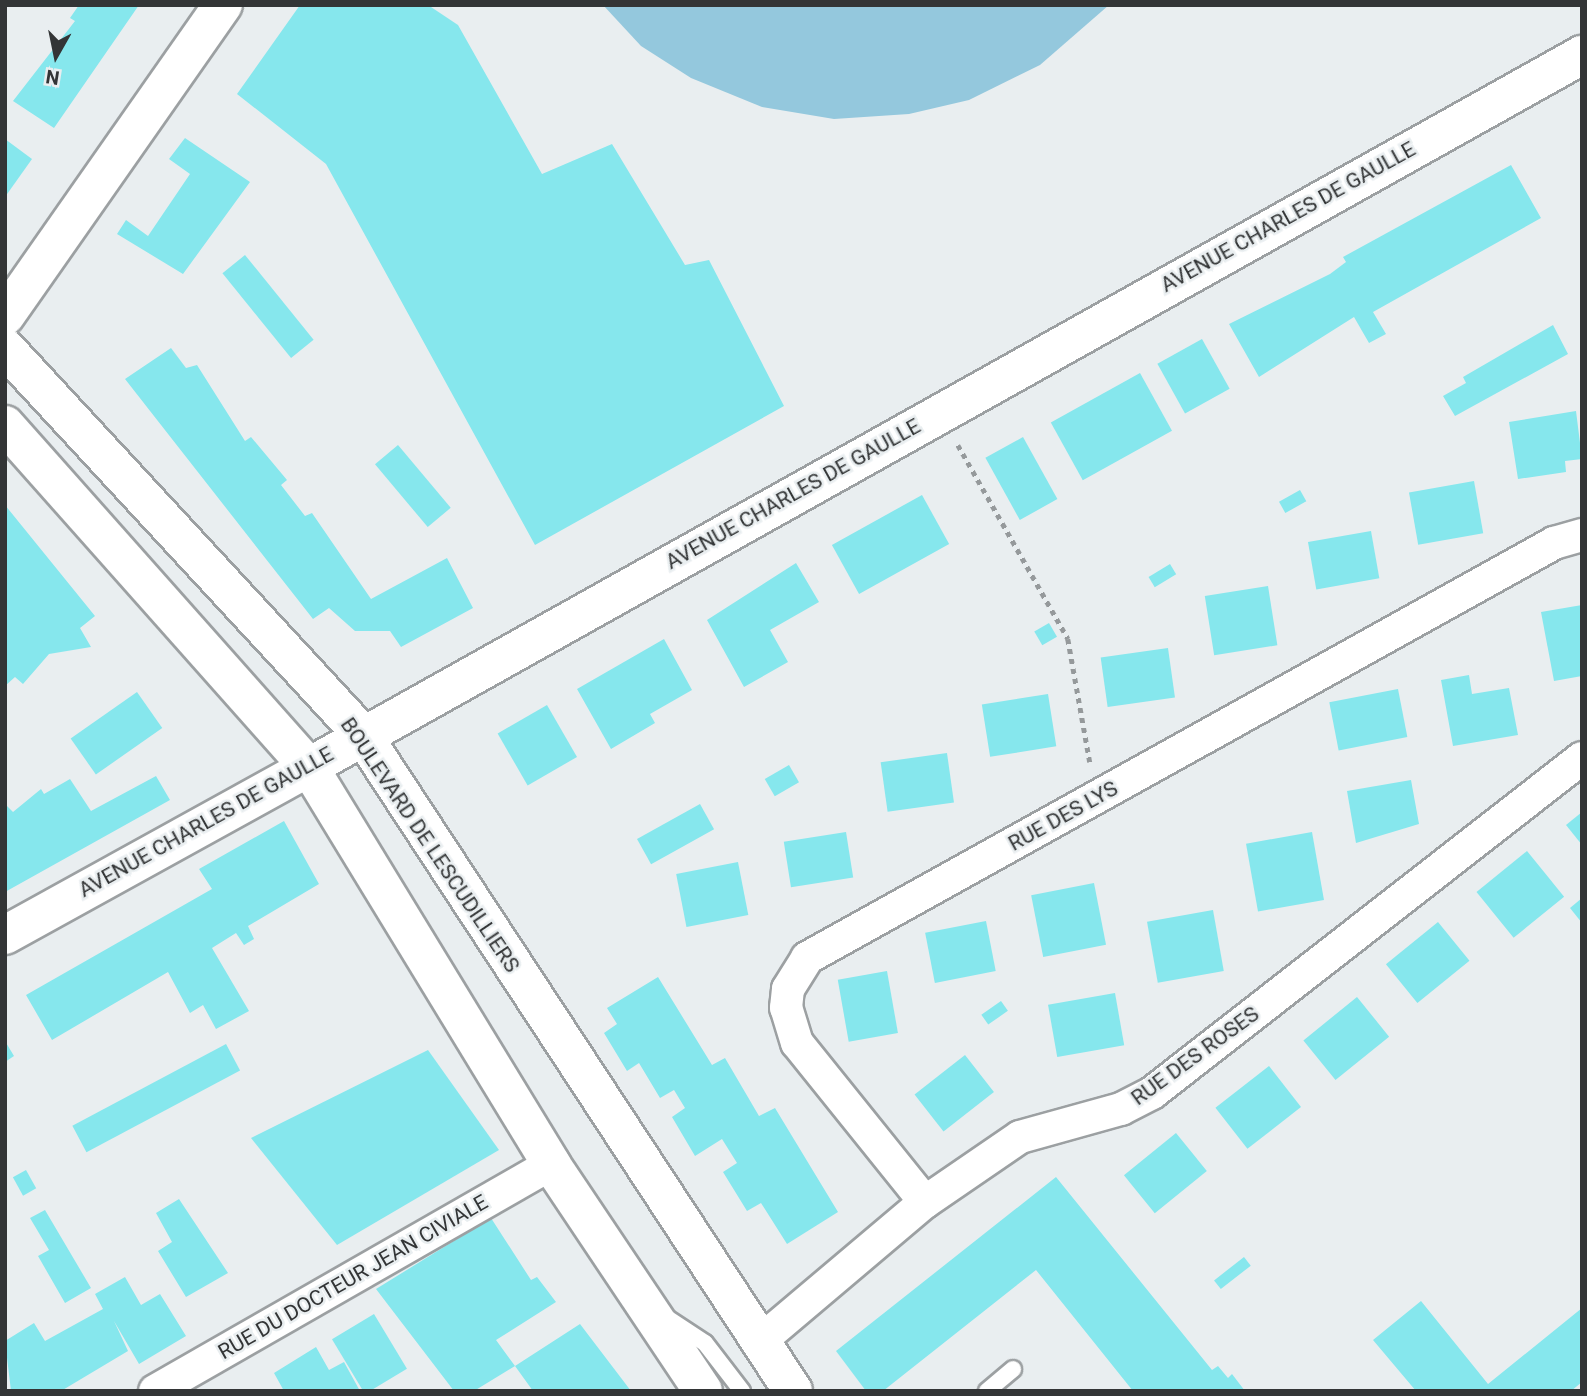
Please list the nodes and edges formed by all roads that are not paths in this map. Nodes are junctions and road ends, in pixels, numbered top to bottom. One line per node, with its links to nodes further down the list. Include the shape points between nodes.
1 (223, 5): 3 (main road)
2 (1582, 55): 7 (main road, AVENUE CHARLES DE GAULLE)
3 (5, 316)
4 (5, 348): 7 (main road, BOULEVARD DE LESCUDILLIERS)
5 (5, 425): 9 (main road)
6 (1582, 535): 12 (street, RUE DES LYS, via 1554,543 807,958 788,989 786,1009 797,1043)
7 (361, 733): 9 (main road, AVENUE CHARLES DE GAULLE); 14 (main road, BOULEVARD DE LESCUDILLIERS)
8 (1582, 758): 12 (street, RUE DES ROSES, via 1152,1093 1121,1109 1020,1136)
9 (309, 767): 10 (main road, AVENUE CHARLES DE GAULLE); 11 (main road)
10 (5, 935)
11 (551, 1164): 13 (main road); 16 (street, RUE DU DOCTEUR JEAN CIVIALE)
12 (926, 1202): 14 (street, RUE DES ROSES)
13 (650, 1307): 17 (main road); 18 (lane, via 705,1343)
14 (758, 1343): 19 (main road, BOULEVARD DE LESCUDILLIERS)
15 (1013, 1369): 20 (lane)
16 (155, 1391)
17 (703, 1391)
18 (742, 1391)
19 (793, 1391)
20 (988, 1391)

